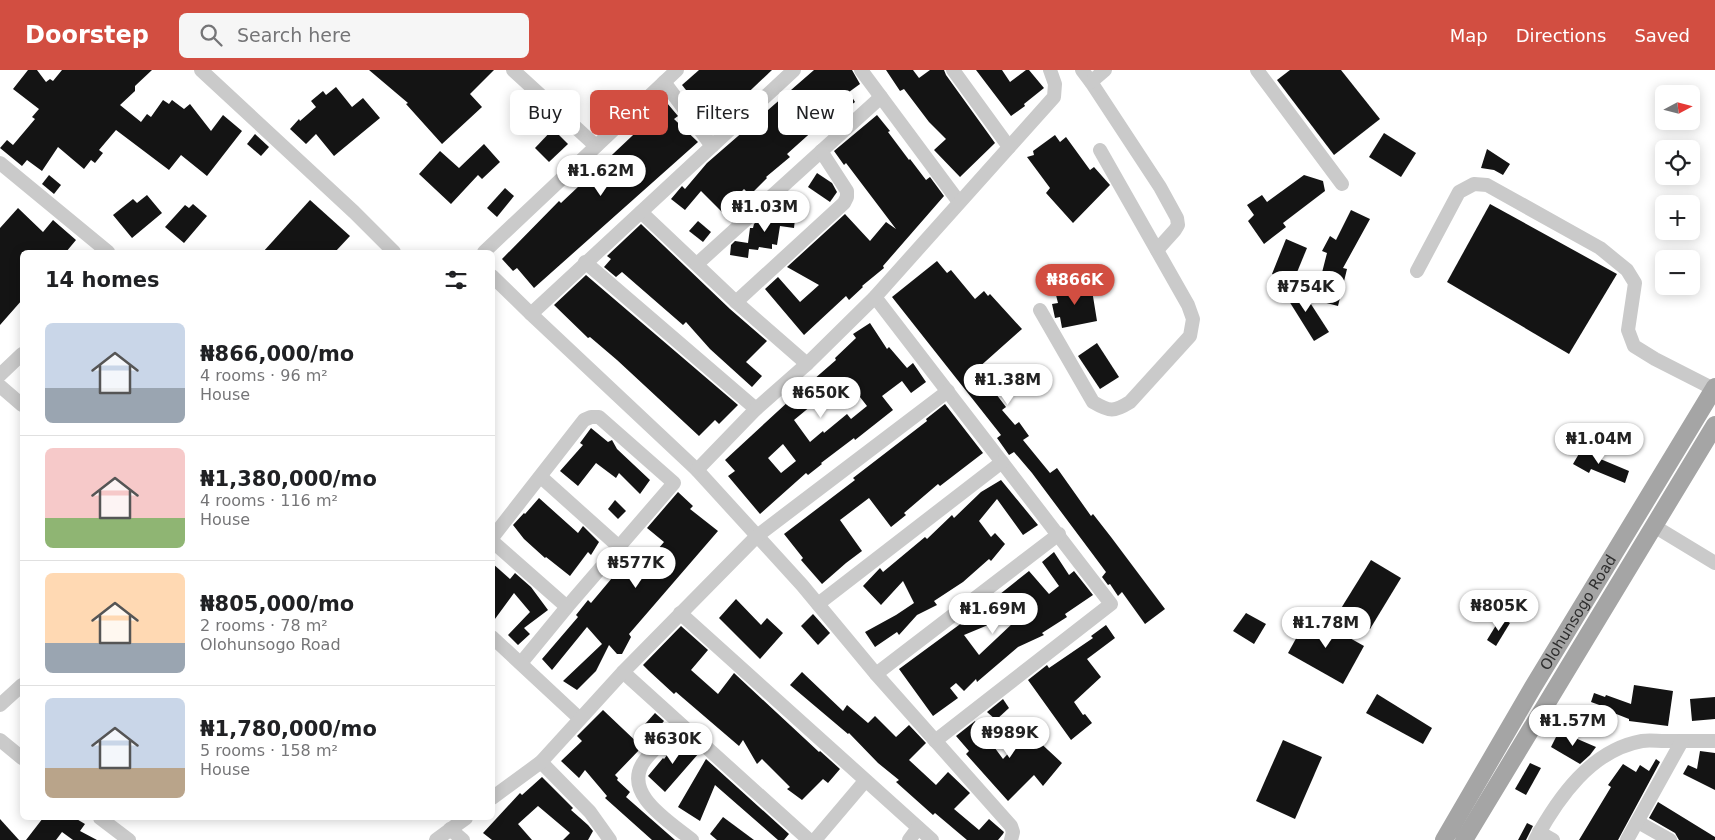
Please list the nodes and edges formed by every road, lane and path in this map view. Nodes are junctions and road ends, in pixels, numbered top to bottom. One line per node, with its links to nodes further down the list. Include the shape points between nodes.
1 (201, 70): 24 (street)
2 (513, 70): 14 (street)
3 (677, 70): 11 (street)
4 (794, 70): 15 (street)
5 (861, 70): 13 (street)
6 (953, 70): 16 (street)
7 (1050, 70): 16 (street, via 1055,84 1054,97)
8 (1082, 70): 12 (street)
9 (1105, 70): 12 (street)
10 (1257, 70): 20 (street)
11 (664, 82): 14 (street); 15 (street)
12 (1091, 82): 26 (street, via 1177,218 1175,230)
13 (881, 97): 18 (street); 21 (street)
14 (596, 146): 25 (street)
15 (712, 146): 22 (street)
16 (1009, 147): 21 (street)
17 (1100, 150): 26 (street)
18 (821, 151): 28 (street); 32 (street, via 847,191 844,203)
19 (0, 163): 23 (street)
20 (1342, 184)
21 (959, 202): 31 (street)
22 (641, 212): 27 (street); 28 (street)
23 (106, 250)
24 (392, 250)
25 (486, 250)
26 (1157, 250): 33 (street, via 1188,305 1193,319 1190,336 1130,402 1119,409 1107,411 1093,402)
27 (585, 262): 34 (street); 42 (street)
28 (697, 264): 32 (street)
29 (1417, 271): 39 (street, via 1459,192 1474,184 1487,185 1600,248 1627,270 1635,283 1628,330 1634,346)
30 (495, 279): 34 (street)
31 (875, 297): 36 (street); 40 (street)
32 (736, 302): 36 (street)
33 (1040, 310)
34 (531, 314): 45 (street)
35 (20, 356): 37 (street)
36 (807, 364): 42 (street)
37 (0, 375)
38 (0, 386): 41 (street)
39 (1715, 388): 73 (main road, Olohunsogo Road)
40 (948, 392): 44 (street); 50 (street)
41 (20, 403)
42 (756, 409): 45 (street)
43 (1715, 425): 47 (main road, Olohunsogo Road)
44 (1002, 462): 48 (street); 54 (street)
45 (697, 470): 50 (street)
46 (541, 477): 49 (street); 52 (street); 52 (street, via 584,420 599,417 674,483)
47 (1654, 526): 53 (street); 74 (main road, Olohunsogo Road)
48 (1059, 534): 60 (street); 66 (street, via 1111,604)
49 (495, 535)
50 (757, 536): 54 (street); 56 (street)
51 (495, 542): 55 (street)
52 (618, 546): 55 (street)
53 (1713, 557)
54 (818, 604): 60 (street)
55 (566, 606): 58 (street)
56 (680, 614): 59 (street); 71 (street)
57 (495, 640): 58 (street)
58 (520, 663): 63 (street)
59 (623, 672): 63 (street); 64 (street)
60 (876, 674): 66 (street)
61 (20, 687): 62 (street)
62 (0, 706)
63 (579, 718): 70 (street)
64 (681, 725): 85 (street, via 645,760 638,780 645,801); 86 (street)
65 (0, 740): 69 (street)
66 (934, 741): 90 (street, via 1011,826)
67 (1682, 741): 68 (street); 77 (street); 80 (street, via 1643,741 1602,757 1556,804)
68 (1715, 742)
69 (20, 756)
70 (541, 762): 72 (street); 84 (street, via 590,812)
71 (865, 781): 78 (street); 87 (street)
72 (495, 796)
73 (1469, 796): 74 (main road); 91 (main road, Olohunsogo Road)
74 (1486, 804): 92 (main road, Olohunsogo Road)
75 (103, 820): 81 (street)
76 (463, 820): 79 (street)
77 (1638, 822): 94 (street); 95 (street)
78 (918, 828): 88 (street); 89 (street)
79 (450, 829): 82 (street); 83 (street)
80 (1537, 836): 93 (street)
81 (129, 840)
82 (436, 840)
83 (463, 840)
84 (610, 840)
85 (692, 840)
86 (809, 840)
87 (815, 840)
88 (909, 840)
89 (932, 840)
90 (1011, 840)
91 (1444, 840)
92 (1464, 840)
93 (1553, 840)
94 (1627, 840)
95 (1670, 840)

